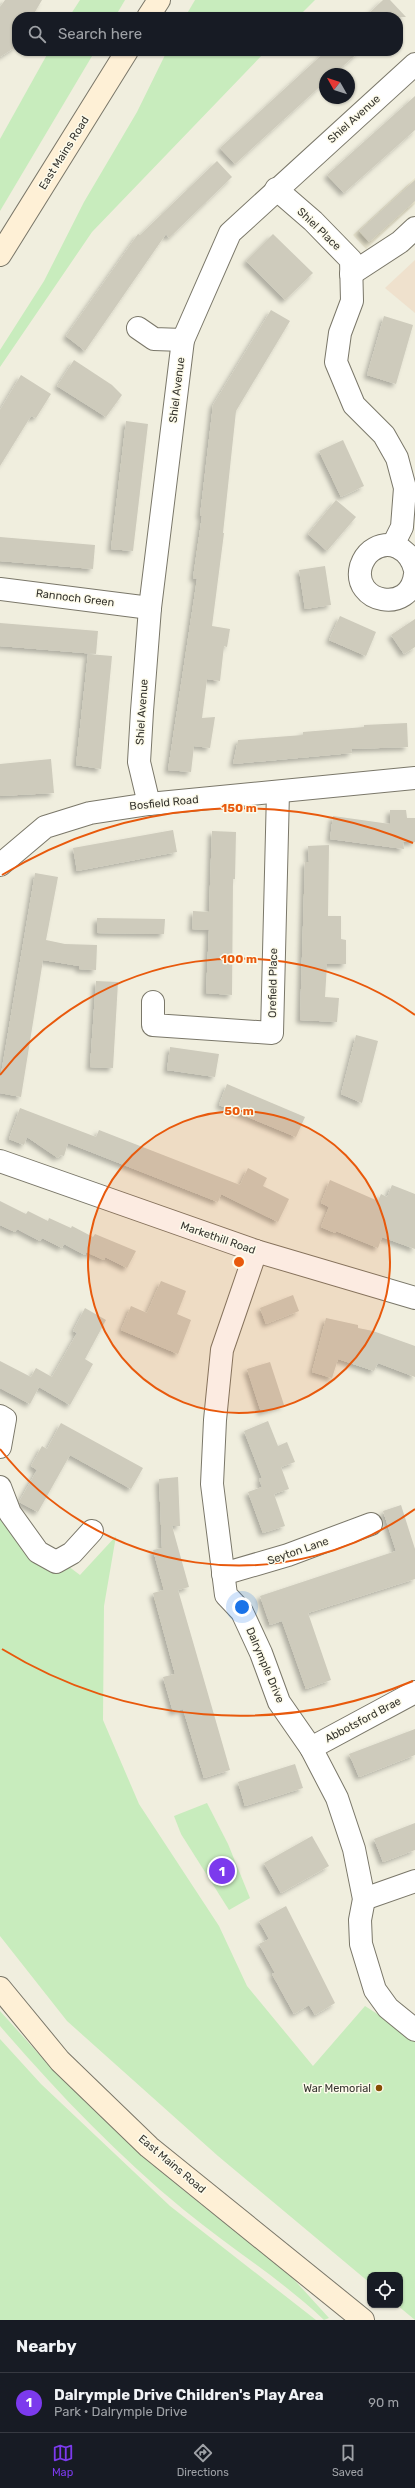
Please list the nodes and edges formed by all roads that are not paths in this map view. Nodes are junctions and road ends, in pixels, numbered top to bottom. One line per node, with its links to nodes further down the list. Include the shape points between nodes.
1 (159, 0): 2 (main road)
2 (151, 12)
3 (124, 56): 7 (main road, East Mains Road)
4 (415, 64): 5 (street, Shiel Avenue)
5 (276, 189): 8 (street, Shiel Place, via 313,221 351,260); 10 (street, Shiel Avenue, via 230,233)
6 (415, 228): 8 (street, via 400,242)
7 (0, 255)
8 (351, 274): 11 (street, Shiel Place, via 352,301 340,333 336,362 354,405 384,435)
9 (138, 328): 10 (street, via 154,339)
10 (183, 340): 16 (street, Shiel Avenue)
11 (410, 488): 12 (street, Shiel Place, via 402,527)
12 (393, 545): 13 (street, via 408,554); 14 (street, via 379,546 367,553 360,570 364,588 379,599 396,599 411,588)
13 (415, 570)
14 (415, 574)
15 (0, 589): 16 (street, Rannoch Green)
16 (150, 608): 19 (street, Shiel Avenue, via 139,762)
17 (415, 778): 18 (street, Bosfield Road)
18 (278, 792): 19 (street, Bosfield Road); 21 (street, Orefield Place, via 272,1033 153,1025)
19 (149, 804): 20 (street, Bosfield Road, via 90,813 44,827)
20 (0, 865)
21 (153, 1002)
22 (0, 1161): 23 (street, Markethill Road)
23 (256, 1251): 24 (street, Markethill Road); 30 (street, Dalrymple Drive, via 222,1350 217,1396 212,1484)
24 (415, 1298)
25 (0, 1416): 26 (street, via 5,1419)
26 (0, 1447)
27 (0, 1487): 29 (street, via 10,1513 38,1552 56,1562 72,1553)
28 (371, 1524): 30 (street, Seyton Lane, via 288,1555)
29 (92, 1531)
30 (223, 1574): 32 (street, Dalrymple Drive, via 226,1595 242,1612 279,1702)
31 (415, 1692): 32 (street, Abbotsford Brae)
32 (311, 1748): 34 (street, Dalrymple Drive, via 340,1807 354,1849)
33 (415, 1881): 34 (street)
34 (364, 1899): 36 (street, Dalrymple Drive, via 360,1920 361,1944 372,1983 388,2008)
35 (0, 1988): 37 (main road, East Mains Road, via 60,2061 149,2147)
36 (415, 2030)
37 (363, 2320)

